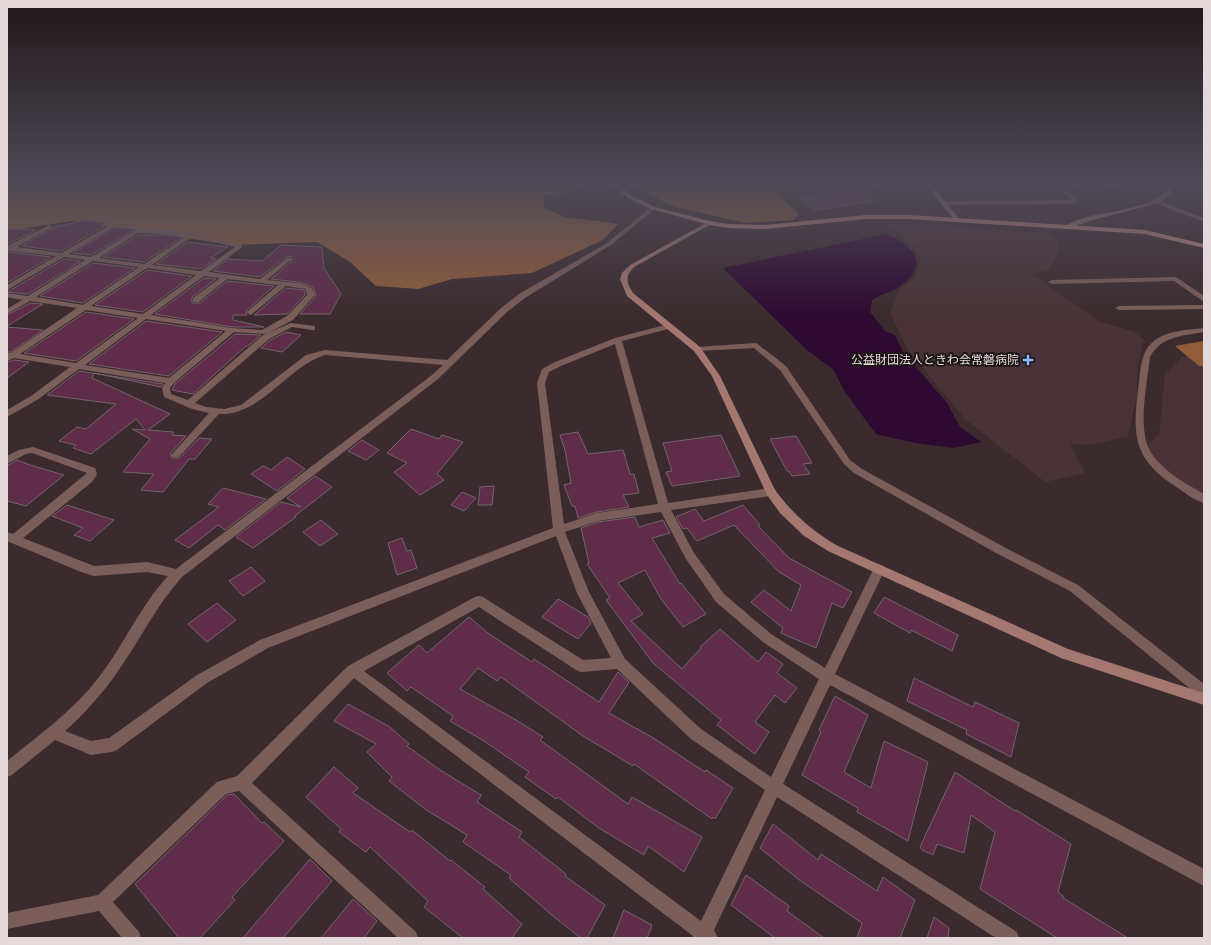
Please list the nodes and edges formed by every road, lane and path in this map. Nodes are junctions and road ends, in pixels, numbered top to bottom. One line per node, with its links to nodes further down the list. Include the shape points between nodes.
1 (47, 228): 8 (street)
2 (108, 228): 9 (street)
3 (628, 228): 36 (street, via 609,244 516,300)
4 (701, 228): 29 (street, via 632,266 624,272 622,278 623,285 630,294)
5 (1068, 228): 7 (main road, via 1145,232)
6 (190, 236): 10 (street, via 176,232 137,231); 12 (street); 13 (street, via 240,246)
7 (1204, 246)
8 (8, 248): 9 (street)
9 (63, 255): 10 (street); 18 (street)
10 (92, 259): 12 (street); 20 (street)
11 (289, 259): 15 (street)
12 (146, 266): 13 (street); 24 (street)
13 (202, 274): 14 (street); 28 (street)
14 (225, 277): 15 (street); 21 (street)
15 (261, 281): 17 (street)
16 (1052, 282): 22 (street, via 1176,279)
17 (285, 283): 27 (street); 31 (street, via 308,288 312,295 290,318 263,332)
18 (7, 288)
19 (7, 295): 20 (street)
20 (28, 299): 24 (street); 26 (street)
21 (196, 300)
22 (1204, 300)
23 (1204, 306): 25 (street)
24 (84, 307): 28 (street); 35 (street)
25 (1119, 308)
26 (7, 312)
27 (251, 314)
28 (144, 317): 31 (street); 37 (street)
29 (670, 326): 33 (street); 34 (street)
30 (312, 328): 39 (street, via 291,325 266,337)
31 (232, 330): 38 (street)
32 (1204, 330): 45 (street, via 1169,336 1157,340 1150,347 1146,357 1140,430 1145,450 1161,471)
33 (618, 340): 46 (street); 47 (street, via 558,364 545,372 540,383)
34 (698, 349): 44 (street, via 716,376); 54 (street, via 756,345 783,368 847,462 858,471 1074,588)
35 (9, 356): 37 (street)
36 (450, 363): 40 (street, via 318,353 309,356 244,407 233,412); 50 (street)
37 (78, 366): 38 (street); 41 (street)
38 (171, 381): 39 (street, via 166,388 167,395)
39 (189, 404): 40 (street)
40 (215, 413): 42 (street)
41 (7, 414)
42 (176, 455)
43 (7, 460): 48 (street, via 26,450 34,450 91,470 92,474)
44 (771, 492): 46 (street); 49 (street, via 784,510 808,533 832,548)
45 (1204, 499)
46 (664, 507): 47 (street, via 597,518); 53 (street, via 690,556 720,598 767,638)
47 (559, 530): 51 (street, via 583,593); 56 (street, via 264,644 202,679 112,745 91,748)
48 (11, 538): 50 (street, via 94,571 147,567)
49 (879, 569): 53 (street); 55 (street, via 1065,654)
50 (178, 574): 56 (street, via 154,601 114,668 93,694)
51 (620, 663): 52 (street, via 581,666 479,601); 59 (street, via 696,734)
52 (353, 670): 58 (street); 63 (street)
53 (827, 677): 59 (street); 60 (street)
54 (1204, 692)
55 (1204, 699)
56 (54, 733): 57 (street)
57 (7, 770)
58 (242, 783): 61 (street, via 222,787); 65 (street)
59 (774, 787): 63 (street); 66 (street)
60 (1204, 878)
61 (102, 902): 62 (street); 64 (street)
62 (7, 921)
63 (705, 936)
64 (133, 938)
65 (410, 938)
66 (1011, 938)

